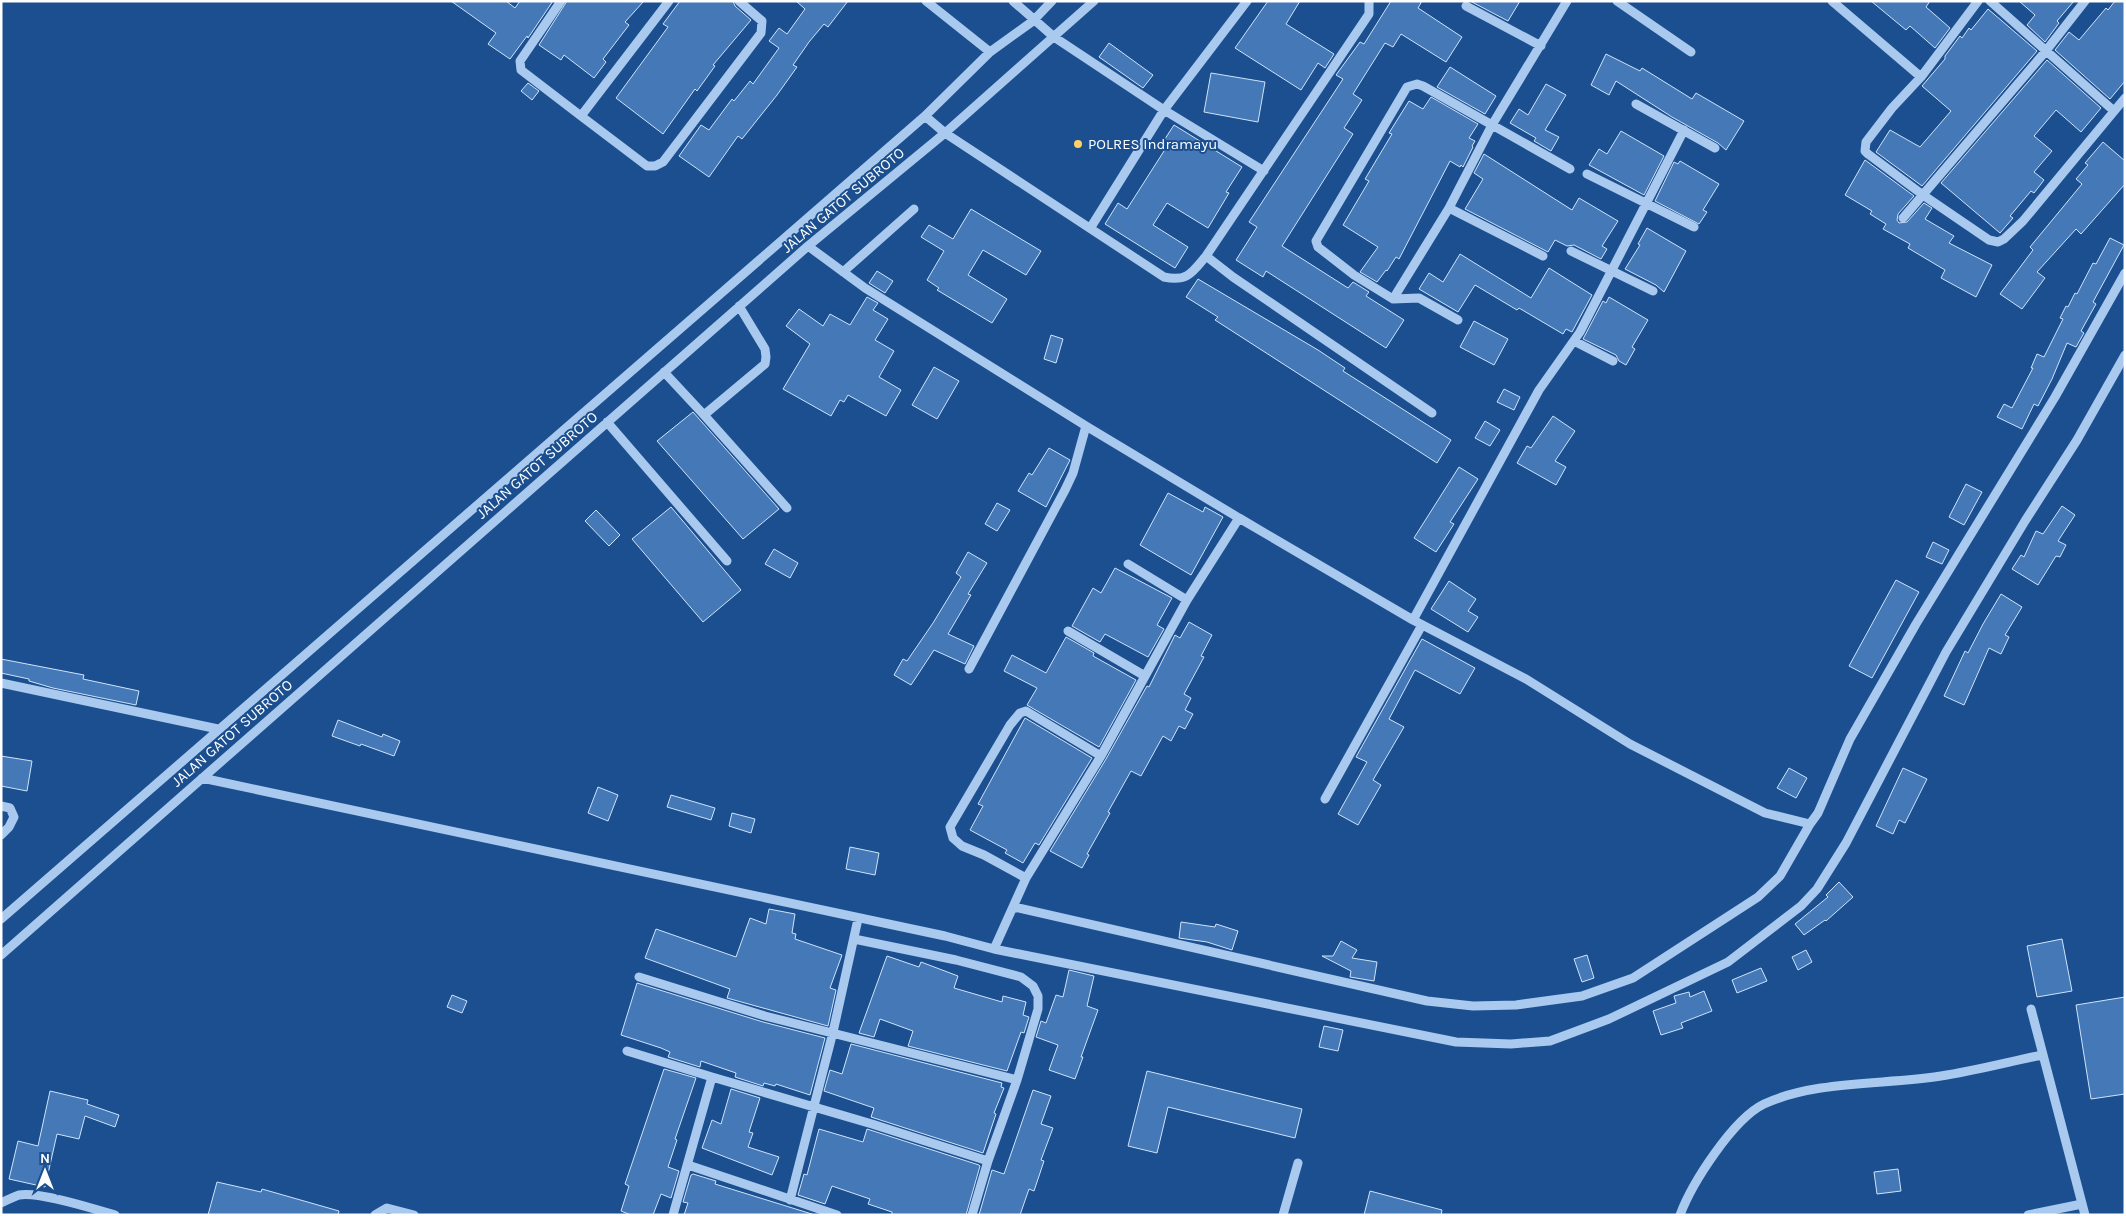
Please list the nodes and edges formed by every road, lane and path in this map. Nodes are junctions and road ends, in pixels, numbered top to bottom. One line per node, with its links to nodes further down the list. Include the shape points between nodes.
1 (561, 1): 28 (street, via 520,61 520,66)
2 (669, 1): 28 (street)
3 (738, 1): 28 (street, via 762,21 761,33 659,165 647,166)
4 (926, 1): 20 (street)
5 (1013, 1): 17 (street)
6 (1052, 1): 17 (street, JALAN GATOT SUBROTO)
7 (1094, 1): 18 (street, JALAN GATOT SUBROTO)
8 (1247, 1): 26 (street)
9 (1369, 1): 35 (street, via 1369,14)
10 (1567, 1): 19 (street)
11 (1617, 1): 21 (street)
12 (1832, 1): 23 (street)
13 (1978, 1): 23 (street)
14 (1990, 1): 22 (street)
15 (2085, 1): 22 (street)
16 (1466, 6): 19 (street)
17 (1033, 21): 18 (street); 20 (street, JALAN GATOT SUBROTO)
18 (1054, 37): 26 (street); 32 (street, JALAN GATOT SUBROTO)
19 (1541, 46): 30 (street)
20 (990, 52): 29 (street, JALAN GATOT SUBROTO)
21 (1691, 52)
22 (2045, 52): 27 (street); 37 (street)
23 (1921, 77): 37 (street, via 1892,108 1865,147 1868,154)
24 (2125, 98): 27 (street)
25 (1636, 104): 31 (street)
26 (1164, 110): 35 (street); 42 (street)
27 (2114, 111): 37 (street, via 2023,221 1998,242 1989,240)
28 (581, 116)
29 (925, 116): 32 (street); 74 (street, JALAN GATOT SUBROTO)
30 (1492, 125): 34 (street); 39 (street); 52 (street, via 1417,84 1407,87 1319,235 1318,247)
31 (1684, 130): 33 (street); 38 (street)
32 (945, 133): 42 (street); 44 (street, JALAN GATOT SUBROTO)
33 (1715, 148)
34 (1570, 169)
35 (1264, 171): 46 (street)
36 (1587, 174): 38 (street)
37 (1923, 195): 41 (street)
38 (1646, 204): 43 (street); 48 (street)
39 (1449, 208): 47 (street); 52 (street)
40 (914, 209): 49 (street)
41 (1903, 218)
42 (1090, 227): 46 (street, via 1164,277 1178,280 1193,273)
43 (1694, 227)
44 (808, 246): 49 (street); 53 (street, JALAN GATOT SUBROTO)
45 (1571, 251): 48 (street)
46 (1206, 256): 59 (street)
47 (1543, 256)
48 (1612, 271): 51 (street); 55 (street)
49 (844, 272): 62 (street)
50 (2125, 274): 79 (street, via 1854,731 1818,813)
51 (1653, 291)
52 (1393, 299): 54 (street, via 1419,298)
53 (739, 306): 58 (street, JALAN GATOT SUBROTO); 60 (street, via 765,349 765,364)
54 (1458, 320)
55 (1574, 341): 57 (street); 68 (street, via 1539,390)
56 (2125, 355): 86 (street, via 2077,440 1946,652 1846,843 1817,889 1778,926 1728,962 1609,1019 1550,1041 1511,1044 1456,1042)
57 (1612, 361)
58 (664, 372): 60 (street); 61 (street, JALAN GATOT SUBROTO)
59 (1432, 413)
60 (704, 415): 63 (street)
61 (607, 422): 65 (street); 76 (street, JALAN GATOT SUBROTO)
62 (1086, 426): 64 (street); 71 (street, via 1065,490)
63 (787, 508)
64 (1239, 518): 67 (street); 68 (street)
65 (727, 561)
66 (1128, 564): 67 (street)
67 (1187, 600): 72 (street)
68 (1413, 620): 69 (street)
69 (1422, 625): 77 (street); 79 (street, via 1526,680 1630,744 1765,813)
70 (1068, 631): 72 (street)
71 (969, 669)
72 (1145, 676): 75 (street)
73 (1, 683): 74 (street)
74 (218, 728): 83 (street, JALAN GATOT SUBROTO)
75 (1101, 756): 81 (street); 81 (street, via 1026,711 1010,725 950,832 962,846)
76 (204, 776): 84 (street); 87 (street, JALAN GATOT SUBROTO)
77 (1325, 798)
78 (1, 806): 80 (street, via 10,808 14,817 10,828)
79 (1810, 824): 82 (street, via 1780,876 1758,897 1633,978 1582,996 1516,1005 1473,1006 1427,1001)
80 (1, 835)
81 (1026, 878): 82 (street)
82 (1012, 911): 86 (street)
83 (1, 919)
84 (858, 919): 85 (street); 86 (street)
85 (854, 939): 90 (street); 94 (street, via 956,960 1028,980 1038,996 1038,1009)
86 (996, 946)
87 (1, 955)
88 (639, 977): 90 (street, via 765,1016)
89 (2031, 1009): 92 (street)
90 (833, 1032): 94 (street); 95 (street)
91 (627, 1051): 93 (street)
92 (2042, 1055): 101 (street); 109 (street, via 1941,1076 1827,1088 1788,1095 1763,1105 1742,1122 1716,1152)
93 (712, 1077): 95 (street); 98 (street)
94 (1017, 1080): 96 (street)
95 (815, 1108): 96 (street); 99 (street)
96 (988, 1160): 107 (street)
97 (1298, 1163): 108 (street)
98 (688, 1165): 99 (street); 105 (street)
99 (790, 1200): 106 (street)
100 (1, 1203): 102 (street, via 31,1194)
101 (2082, 1204): 110 (street); 111 (street)
102 (115, 1215)
103 (375, 1215): 104 (street, via 387,1208)
104 (414, 1215)
105 (673, 1215)
106 (836, 1215)
107 (972, 1215)
108 (1283, 1215)
109 (1680, 1215)
110 (2028, 1215)
111 (2085, 1215)

